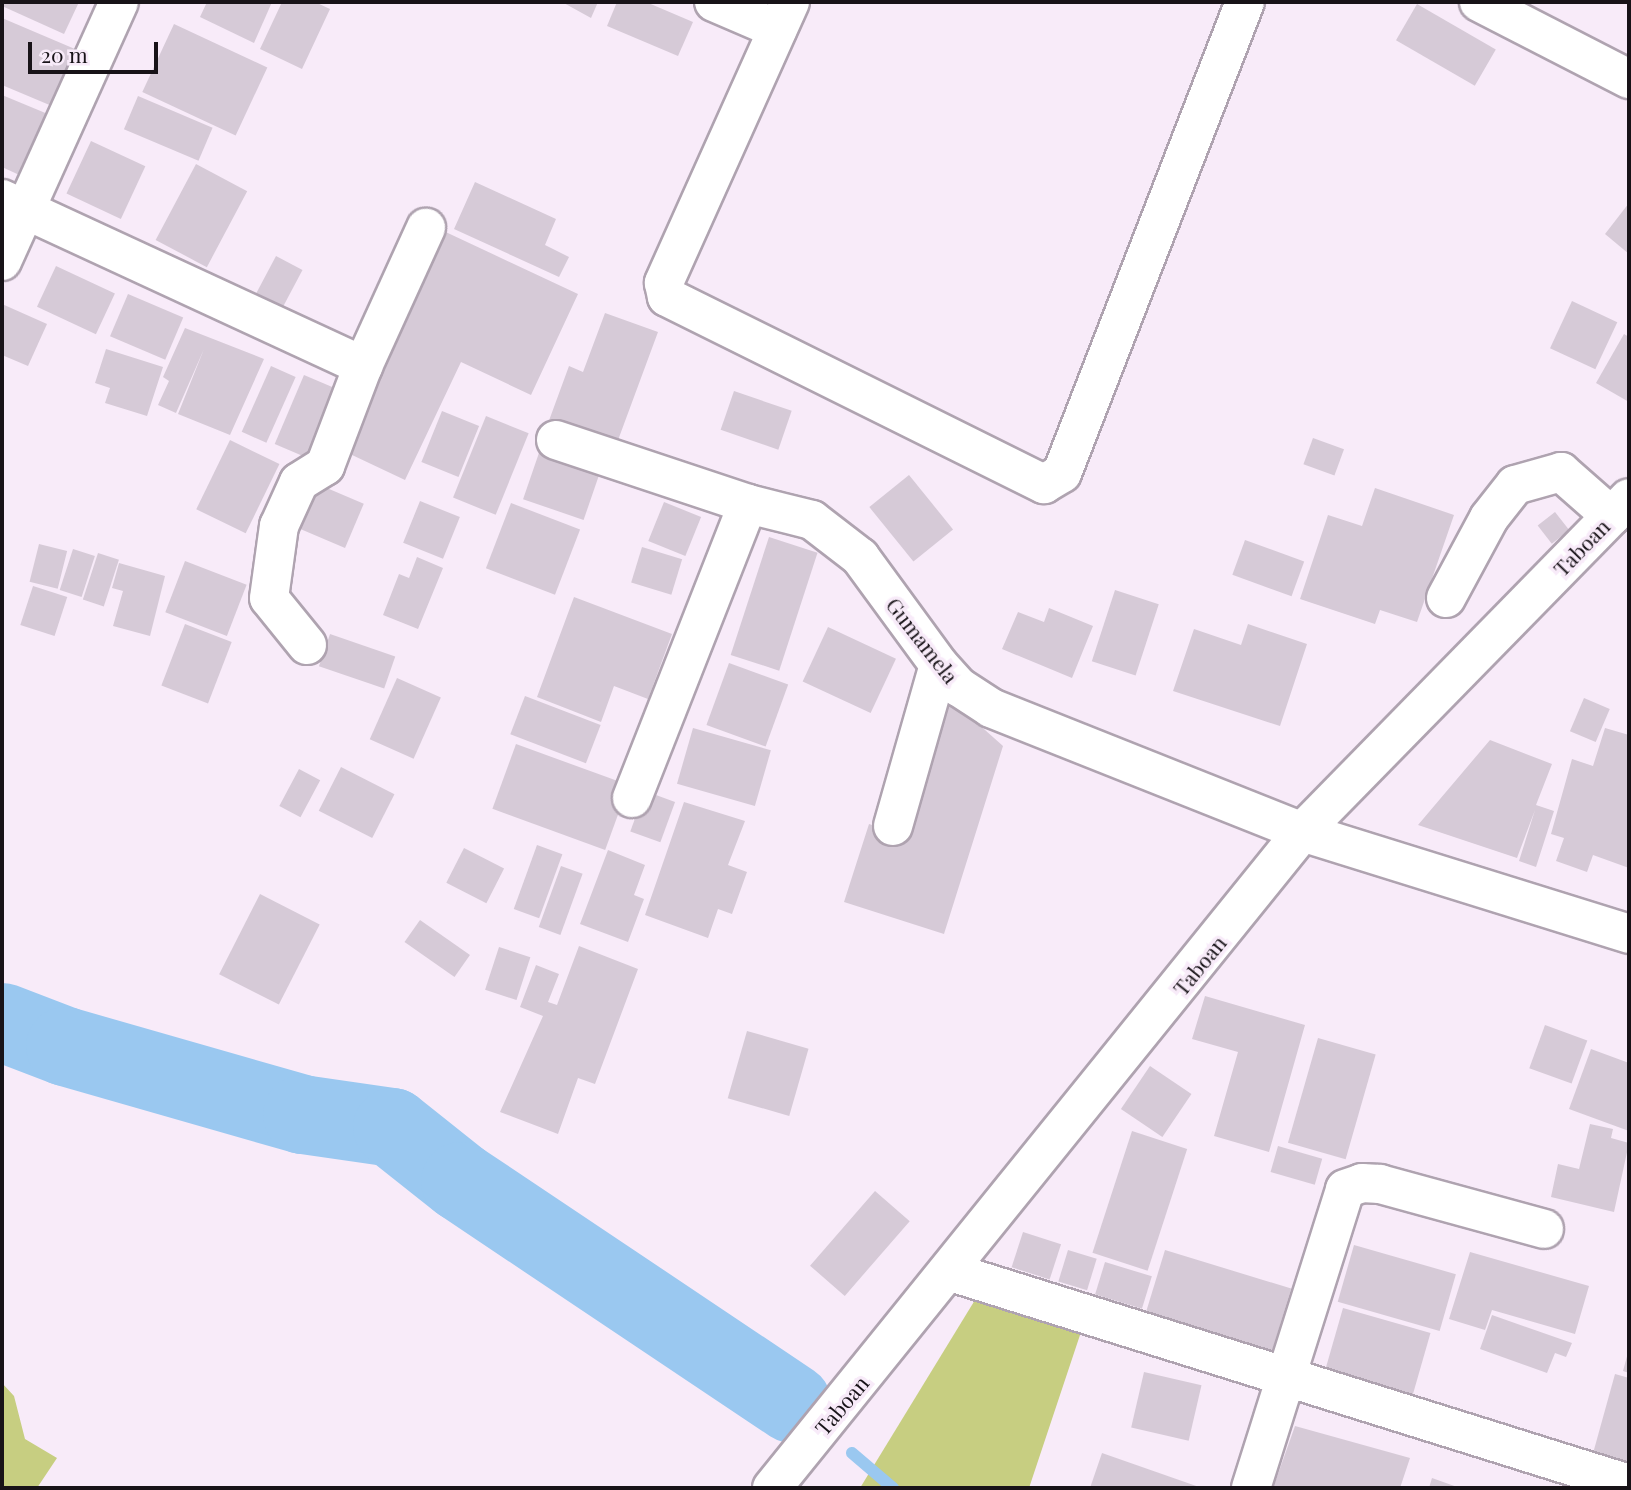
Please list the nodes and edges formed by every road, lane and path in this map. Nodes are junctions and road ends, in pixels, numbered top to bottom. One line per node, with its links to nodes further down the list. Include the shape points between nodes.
1 (119, 2): 7 (street)
2 (714, 2): 5 (street)
3 (1479, 2): 6 (street)
4 (1230, 6): 5 (street, via 1062,473 1044,484 667,297 664,283)
5 (783, 15)
6 (1629, 79)
7 (14, 204): 9 (street); 10 (street)
8 (426, 228): 10 (street)
9 (2, 261)
10 (363, 366): 15 (street, via 325,466 299,482 279,526 269,598)
11 (556, 440): 12 (street, Gumamela)
12 (748, 505): 16 (street, Gumamela, via 812,520 839,537 860,557); 17 (street)
13 (1620, 507): 14 (street, via 1561,472 1516,485 1489,518); 19 (street, Taboan)
14 (1446, 598)
15 (307, 645)
16 (939, 665): 18 (street); 19 (street, Gumamela, via 959,687 991,708)
17 (632, 799)
18 (893, 826)
19 (1302, 832): 20 (street, Gumamela); 22 (street, Taboan)
20 (1629, 934)
21 (1544, 1229): 23 (street, via 1380,1184 1352,1185 1337,1207)
22 (951, 1272): 23 (street); 25 (street, Taboan)
23 (1285, 1377): 24 (street); 26 (street)
24 (1629, 1484)
25 (772, 1488)
26 (1251, 1488)

